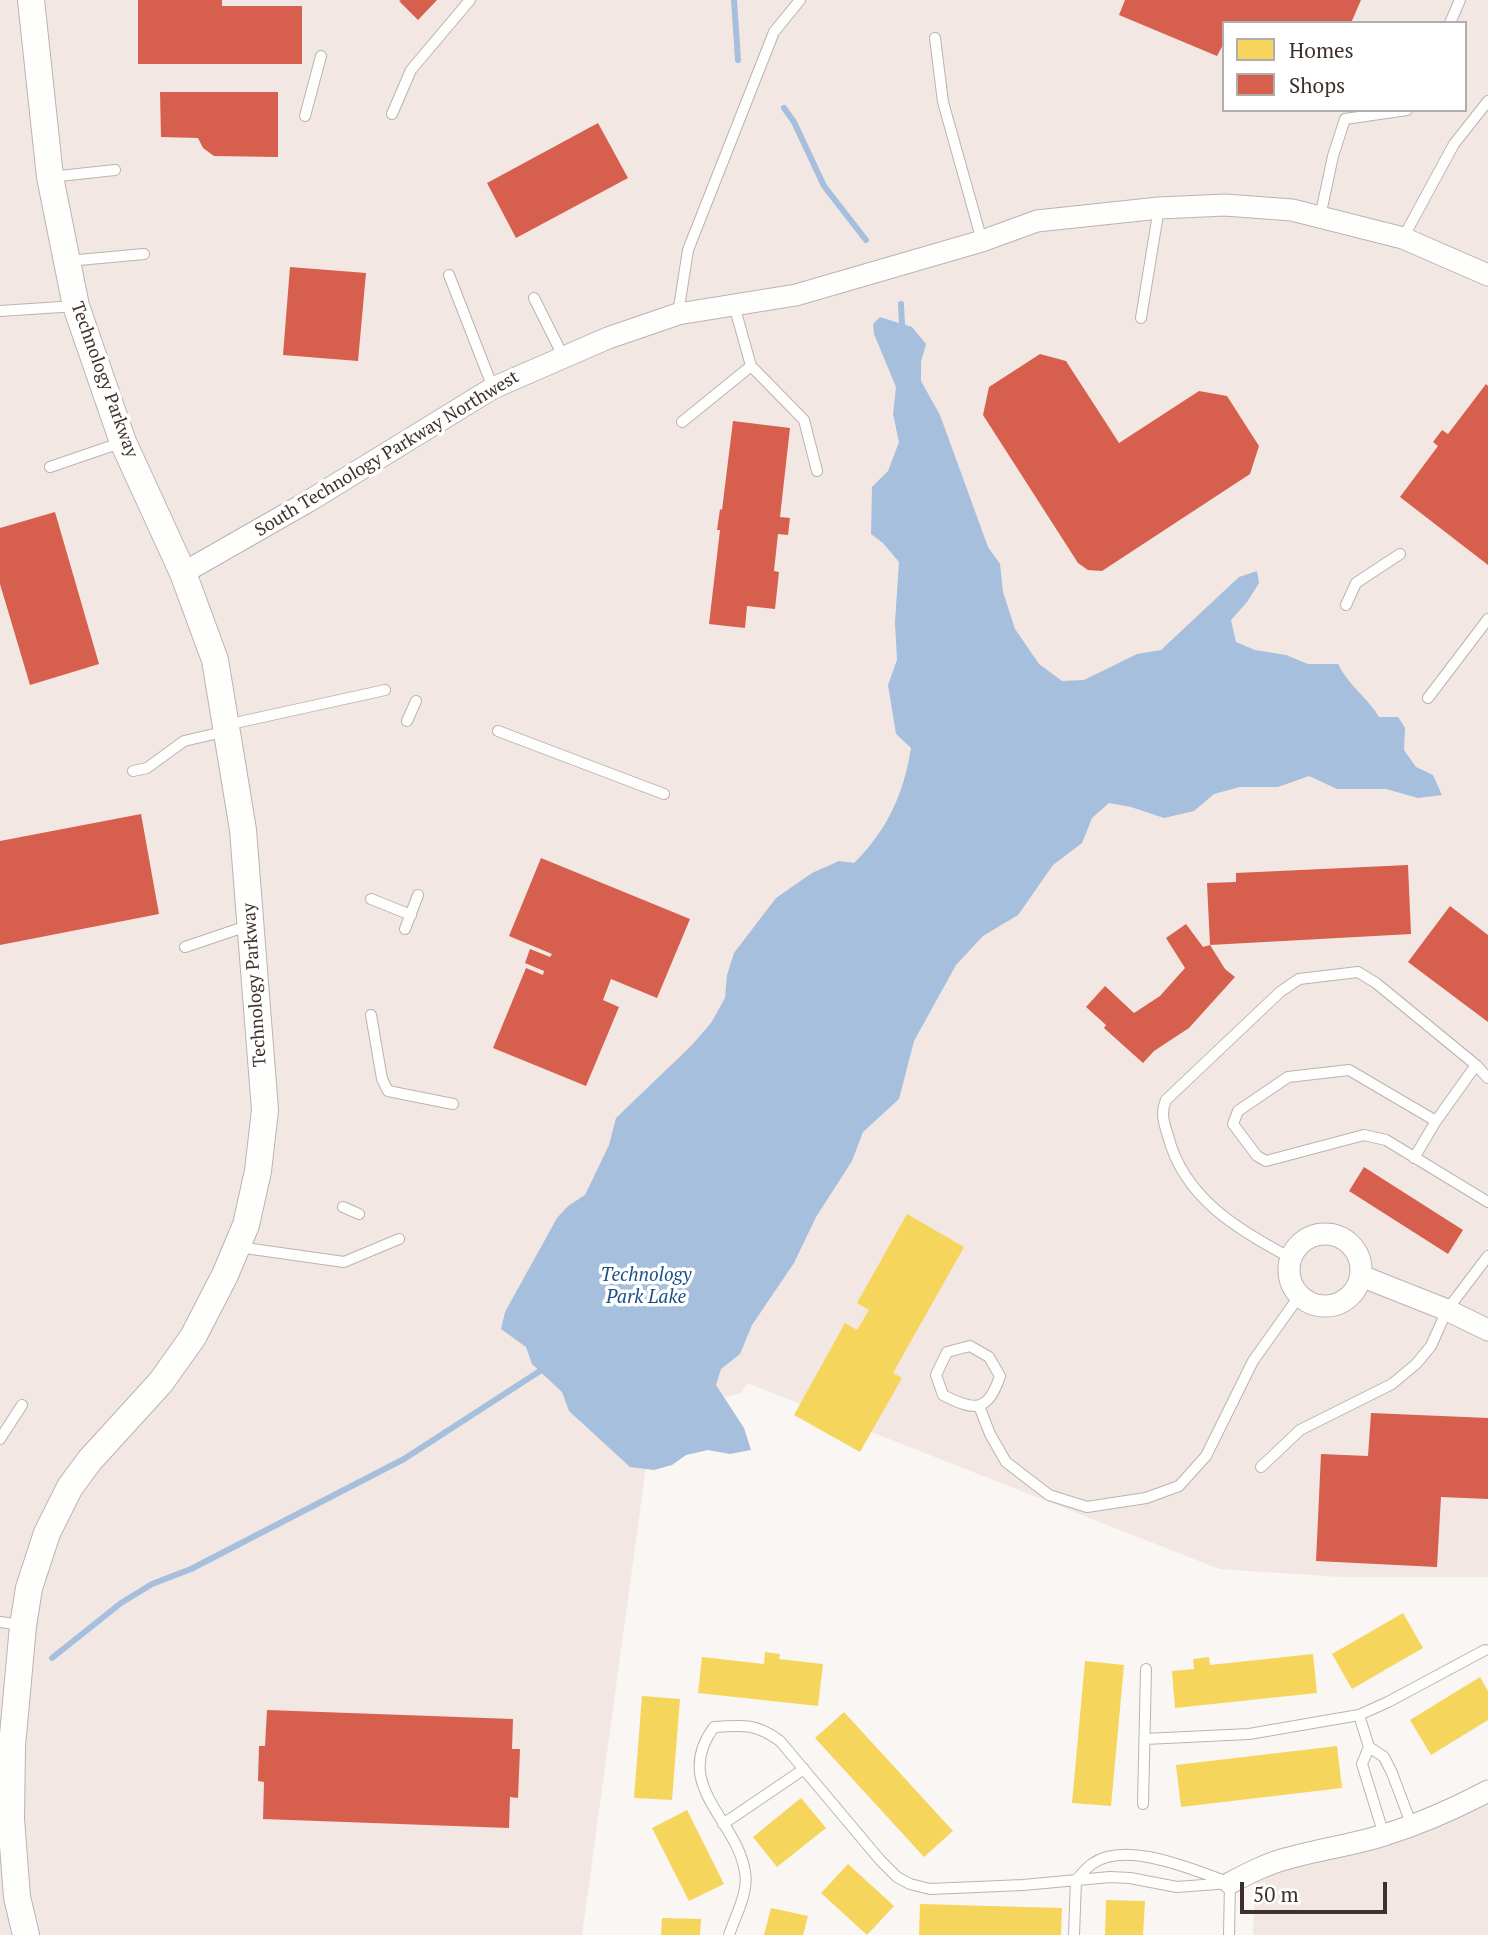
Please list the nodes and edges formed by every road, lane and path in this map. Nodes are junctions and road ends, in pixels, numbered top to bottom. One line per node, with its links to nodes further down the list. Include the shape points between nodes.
1 (31, 0): 13 (street, Technology Parkway)
2 (470, 0): 10 (lane, via 411,70)
3 (800, 0): 26 (lane, via 774,32 688,250)
4 (1460, 0): 5 (lane)
5 (1451, 21)
6 (935, 38): 17 (lane, via 943,102)
7 (321, 56): 11 (lane)
8 (1488, 102): 16 (lane, via 1454,144)
9 (1393, 112): 15 (lane, via 1345,119)
10 (392, 114)
11 (305, 116)
12 (115, 170): 13 (lane)
13 (50, 177): 19 (street, Technology Parkway)
14 (1159, 208): 15 (street, South Technology Parkway Northwest, via 1225,205); 17 (street, South Technology Parkway Northwest, via 1037,221); 27 (lane)
15 (1320, 217): 16 (street, South Technology Parkway Northwest)
16 (1404, 238): 21 (street, South Technology Parkway Northwest)
17 (982, 241): 23 (street, South Technology Parkway Northwest, via 796,295)
18 (144, 254): 19 (lane)
19 (65, 261): 24 (street, Technology Parkway)
20 (449, 275): 30 (lane)
21 (1488, 275)
22 (534, 298): 28 (lane)
23 (734, 305): 26 (street, South Technology Parkway Northwest); 29 (lane)
24 (76, 306): 25 (lane); 32 (street, Technology Parkway)
25 (0, 311)
26 (678, 314): 28 (street, South Technology Parkway Northwest)
27 (1141, 318)
28 (563, 356): 30 (street, South Technology Parkway Northwest)
29 (751, 366): 31 (lane); 34 (lane, via 804,420)
30 (493, 388): 36 (street, South Technology Parkway Northwest)
31 (682, 422)
32 (123, 442): 33 (lane); 36 (street, Technology Parkway)
33 (50, 467)
34 (817, 471)
35 (1399, 554): 37 (lane, via 1356,583)
36 (183, 573): 43 (street, Technology Parkway, via 215,660)
37 (1346, 605)
38 (1488, 619): 40 (lane)
39 (385, 690): 43 (lane)
40 (1428, 698)
41 (416, 701): 42 (lane)
42 (407, 721)
43 (226, 728): 45 (lane, via 184,741 147,768); 50 (street, Technology Parkway, via 243,830)
44 (498, 731): 46 (lane)
45 (133, 771)
46 (664, 794)
47 (418, 895): 49 (lane)
48 (371, 899): 49 (lane)
49 (411, 915): 51 (lane)
50 (250, 925): 52 (lane); 63 (street, Technology Parkway, via 265,1110 258,1171)
51 (405, 929)
52 (185, 947)
53 (371, 1015): 56 (lane, via 388,1091)
54 (1476, 1065): 55 (lane); 57 (lane); 65 (lane, via 1359,972 1299,979 1166,1100 1161,1112 1174,1159 1207,1203 1249,1236)
55 (1488, 1078)
56 (453, 1104)
57 (1436, 1121): 58 (lane); 58 (lane, via 1349,1070 1288,1077 1238,1111 1233,1124 1266,1161 1364,1135 1386,1140)
58 (1414, 1158): 59 (lane)
59 (1488, 1202)
60 (343, 1207): 61 (lane)
61 (359, 1214)
62 (399, 1239): 63 (lane, via 344,1262)
63 (238, 1247): 74 (street, Technology Parkway, via 193,1337 161,1382 70,1487)
64 (1488, 1256): 68 (lane)
65 (1291, 1258): 66 (street, via 1301,1243 1317,1234 1334,1234 1350,1243 1360,1258); 67 (street, via 1292,1284)
66 (1361, 1276): 67 (street, via 1355,1290 1329,1306 1313,1304); 68 (street)
67 (1300, 1295): 71 (lane, via 1253,1361 1206,1456 1179,1486 1138,1501 1087,1507 1049,1496 1006,1462)
68 (1447, 1310): 69 (street); 73 (lane, via 1431,1346 1416,1364 1392,1384 1300,1430)
69 (1488, 1330)
70 (22, 1405): 72 (lane)
71 (979, 1406): 71 (lane, via 994,1393 1000,1376 989,1357 970,1346 947,1352 936,1375 943,1395 966,1407)
72 (0, 1439)
73 (1261, 1467)
74 (11, 1624): 83 (street, Technology Parkway, via 12,1745)
75 (1485, 1650): 77 (lane)
76 (1146, 1669): 78 (lane)
77 (1359, 1715): 78 (lane, via 1249,1734); 79 (lane)
78 (1145, 1739): 82 (lane)
79 (1369, 1747): 85 (lane, via 1384,1758); 86 (lane, via 1362,1764)
80 (804, 1769): 84 (lane); 84 (lane, via 768,1731 752,1725 714,1727 704,1741 701,1785); 87 (lane, via 880,1860 910,1884 930,1889)
81 (1488, 1791): 85 (street)
82 (1143, 1804)
83 (5, 1819): 89 (street, Technology Parkway)
84 (723, 1824): 90 (lane, via 746,1872)
85 (1412, 1826): 86 (street)
86 (1384, 1835): 88 (street, via 1288,1858)
87 (1076, 1880): 88 (lane, via 1130,1878 1177,1887); 88 (lane, via 1092,1864 1127,1854); 91 (lane)
88 (1230, 1883): 92 (lane)
89 (26, 1935)
90 (729, 1935)
91 (1074, 1935)
92 (1228, 1935)

